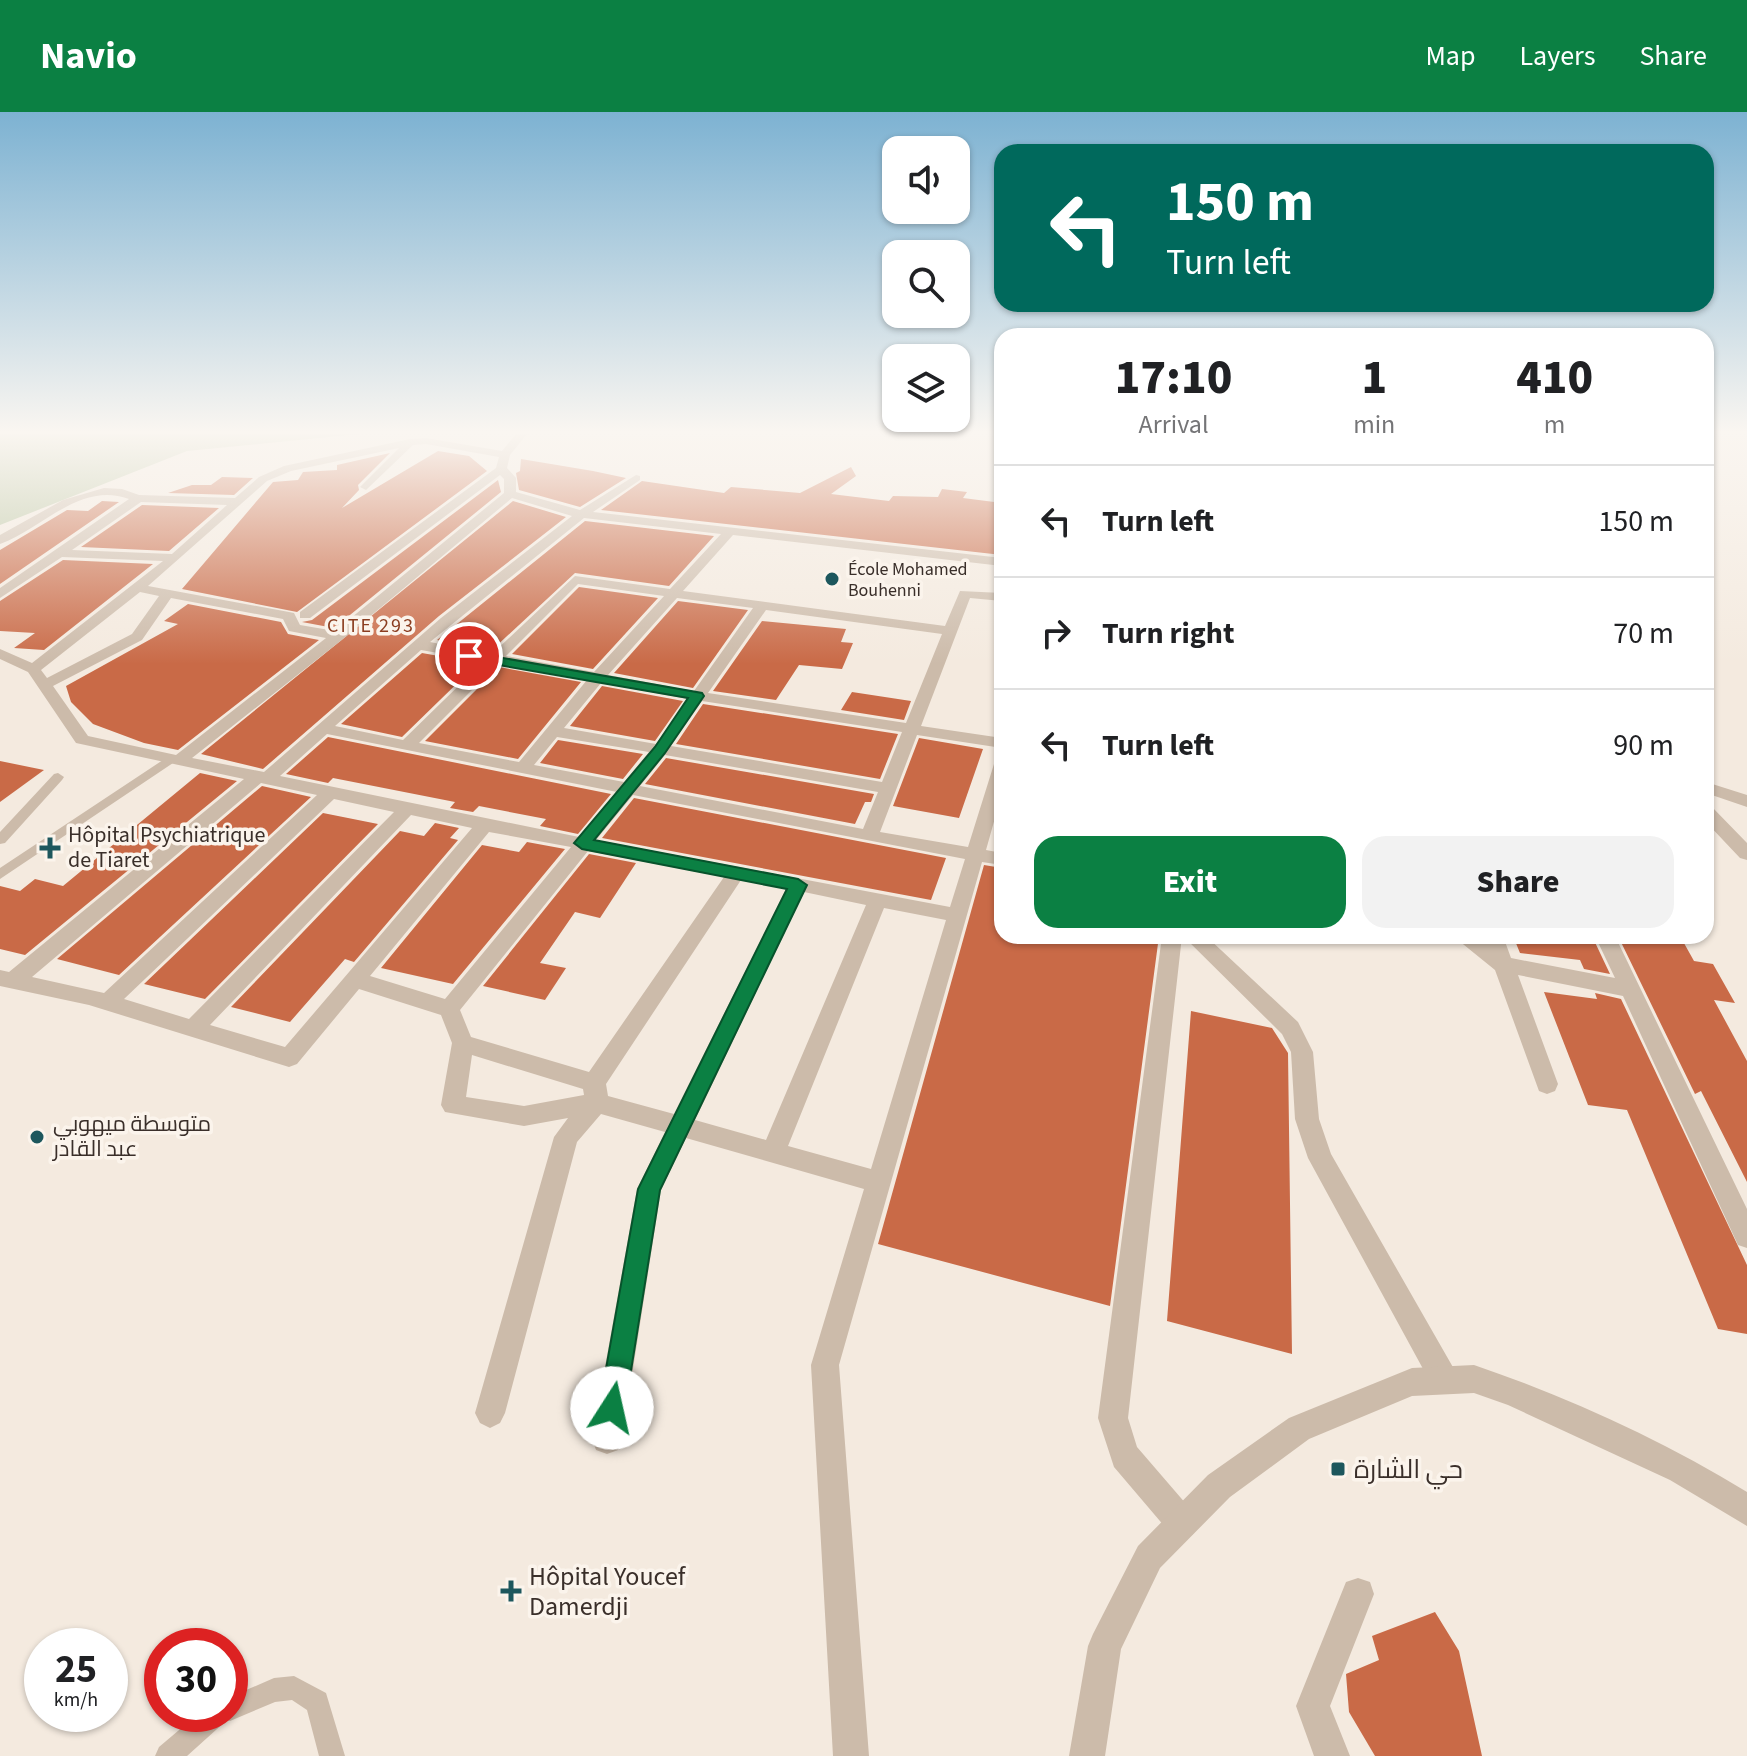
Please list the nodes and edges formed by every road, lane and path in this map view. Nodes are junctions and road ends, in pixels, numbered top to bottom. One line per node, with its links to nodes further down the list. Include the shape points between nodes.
1 (48, 511): 10 (street)
2 (120, 511): 11 (street)
3 (230, 511): 12 (street)
4 (440, 511): 20 (street)
5 (490, 511): 22 (street)
6 (569, 511): 8 (street)
7 (585, 511): 8 (street)
8 (580, 514): 9 (street); 23 (street)
9 (732, 529): 13 (street); 16 (street)
10 (0, 540)
11 (60, 553): 12 (street); 15 (street)
12 (175, 558): 14 (street)
13 (994, 561)
14 (139, 588): 17 (street); 26 (street)
15 (0, 594)
16 (675, 594): 19 (street); 25 (street, via 575,580); 27 (street)
17 (166, 595): 22 (street, via 289,616 294,628); 28 (street, via 137,637)
18 (994, 596): 21 (street, via 965,594)
19 (762, 606): 21 (street); 29 (street)
20 (305, 615)
21 (950, 631): 32 (street)
22 (338, 636): 36 (street)
23 (420, 645): 25 (street); 30 (street)
24 (0, 653): 26 (street)
25 (494, 661): 27 (street); 34 (street)
26 (33, 669): 28 (street)
27 (597, 678): 29 (street); 31 (street)
28 (44, 685): 36 (street, via 82,740)
29 (697, 696): 32 (street); 35 (street)
30 (324, 729): 34 (street); 39 (street)
31 (552, 731): 35 (street); 37 (street)
32 (911, 731): 33 (street); 40 (street)
33 (994, 742)
34 (407, 745): 37 (street)
35 (660, 750): 40 (street); 41 (street)
36 (173, 761): 39 (street); 55 (lane, via 147,772)
37 (523, 768): 41 (street)
38 (58, 777): 50 (lane)
39 (263, 777): 44 (street); 66 (street)
40 (888, 788): 49 (street)
41 (628, 789): 49 (street); 51 (street)
42 (1714, 790): 45 (street)
43 (994, 791): 52 (street)
44 (330, 793): 46 (street); 69 (street)
45 (1747, 801)
46 (407, 809): 48 (street); 71 (street)
47 (1714, 819): 53 (street)
48 (485, 825): 51 (street); 67 (street)
49 (869, 836): 52 (street)
50 (0, 840)
51 (582, 843): 56 (street); 70 (street)
52 (976, 853): 54 (street); 59 (street)
53 (1747, 854)
54 (994, 857)
55 (0, 874)
56 (736, 874): 57 (street); 74 (street)
57 (798, 885): 58 (street); 75 (street)
58 (878, 900): 59 (street); 76 (street)
59 (957, 915): 77 (street)
60 (1171, 944): 83 (street, via 1113,1418 1125,1456)
61 (1201, 944): 79 (street, via 1290,1028 1302,1052 1307,1119 1320,1158)
62 (1474, 944): 65 (street)
63 (1496, 944): 65 (street)
64 (1608, 944): 68 (street)
65 (1502, 964): 68 (street); 73 (street)
66 (7, 979): 69 (street)
67 (354, 979): 70 (street); 71 (street, via 289,1058)
68 (1628, 989): 78 (street)
69 (106, 1004): 71 (street)
70 (449, 1009): 72 (street)
71 (193, 1029)
72 (463, 1043): 74 (street); 74 (street, via 453,1105 524,1116)
73 (1547, 1084)
74 (596, 1093): 75 (street); 80 (street, via 566,1137)
75 (683, 1127): 76 (street); 81 (street, via 649,1189)
76 (773, 1152): 77 (street)
77 (878, 1182): 89 (street, via 825,1365)
78 (1747, 1236)
79 (1444, 1379): 82 (street, via 1474,1379 1512,1392 1681,1469); 83 (street, via 1412,1382 1299,1428 1219,1486)
80 (490, 1413)
81 (607, 1439)
82 (1743, 1504)
83 (1182, 1523): 90 (street, via 1149,1557 1105,1646)
84 (1358, 1594): 91 (street, via 1313,1706)
85 (248, 1701): 88 (lane, via 294,1688 317,1702)
86 (196, 1732): 87 (lane)
87 (168, 1756)
88 (332, 1756)
89 (851, 1756)
90 (1087, 1756)
91 (1332, 1756)

